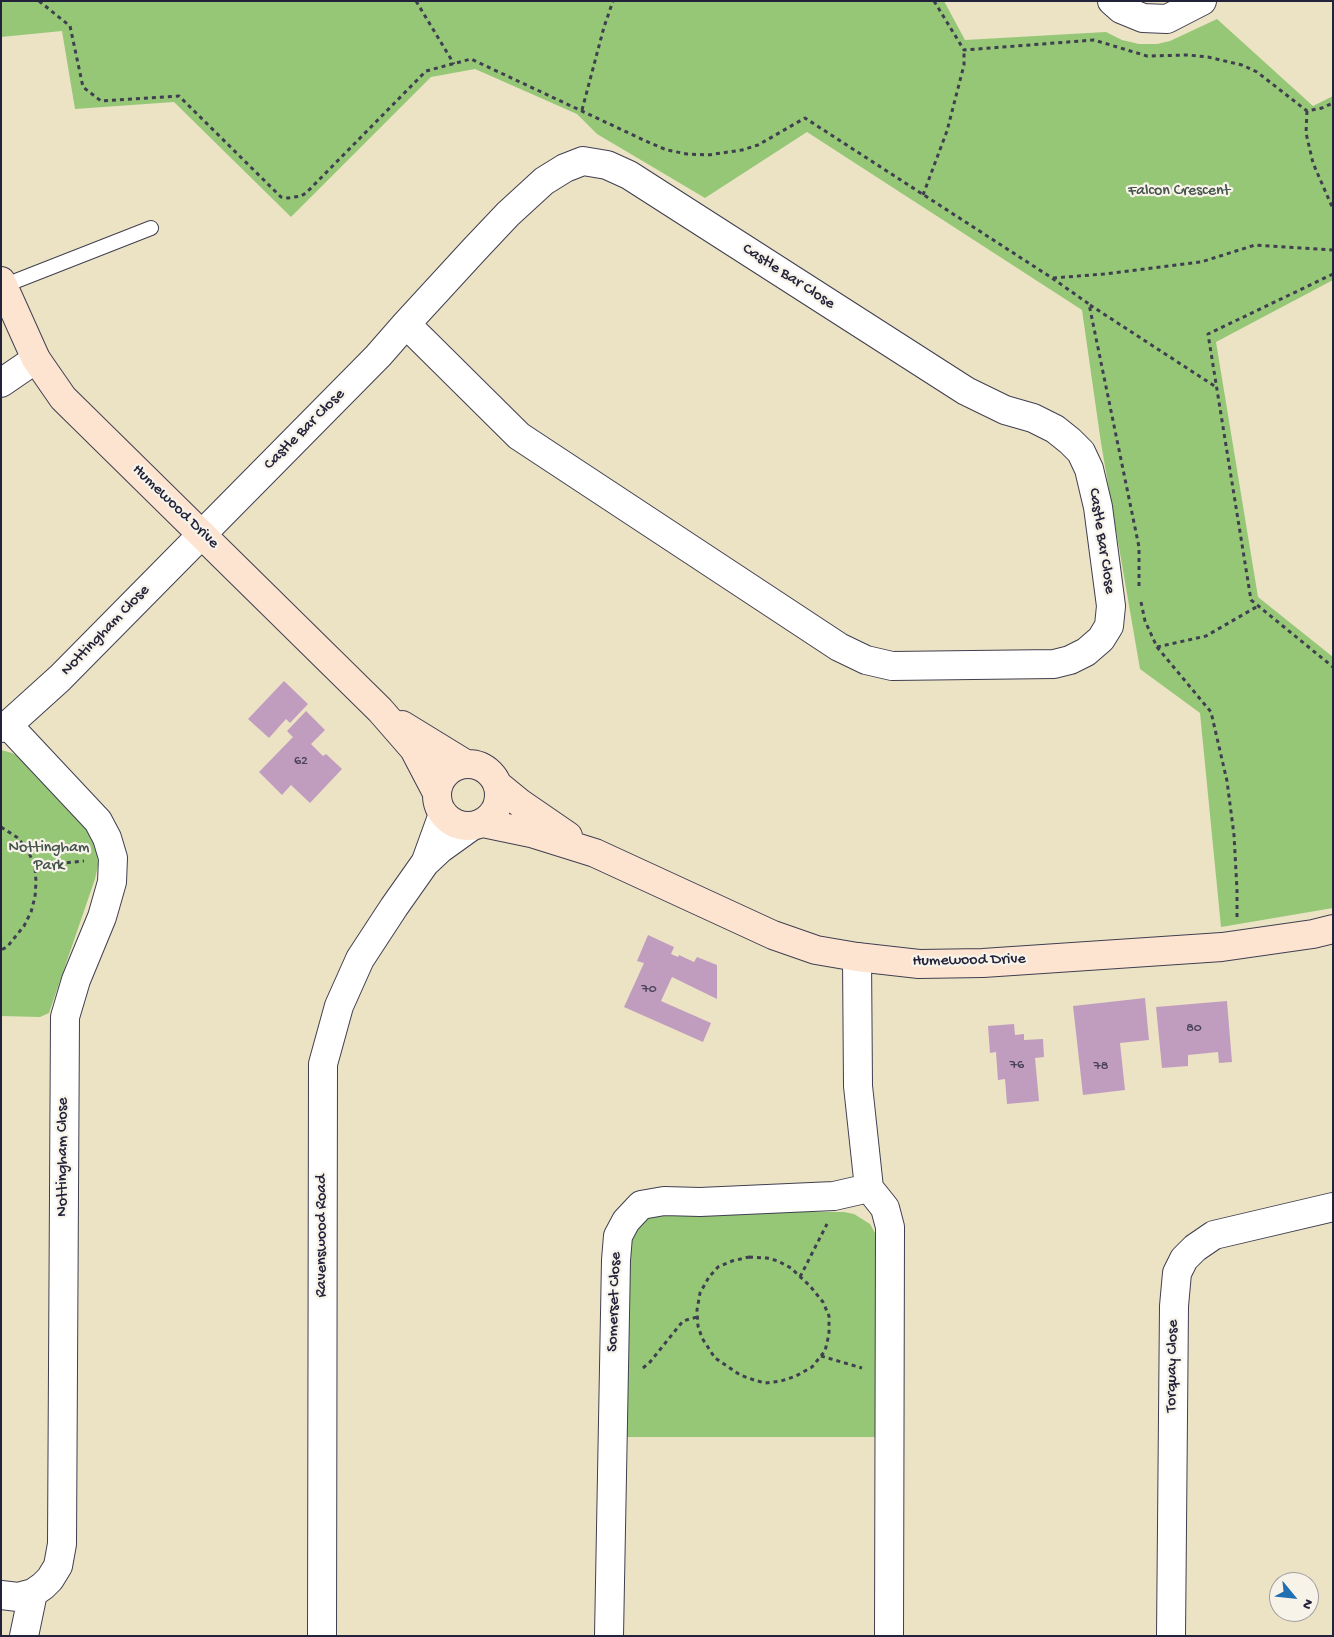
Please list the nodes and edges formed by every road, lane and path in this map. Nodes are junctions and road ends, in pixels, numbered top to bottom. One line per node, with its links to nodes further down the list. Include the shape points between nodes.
1 (39, 1): 8 (path, via 70,26 84,87 102,101 179,96 281,197 306,193 426,71)
2 (416, 1): 8 (path)
3 (613, 1): 10 (path)
4 (934, 1): 7 (path)
5 (1112, 1): 6 (street, via 1121,9 1143,18 1167,19)
6 (1202, 1)
7 (964, 50): 11 (path, via 1094,40 1148,56 1208,57 1257,72); 12 (path, via 964,65 947,131)
8 (454, 64): 10 (path, via 471,59)
9 (1333, 103): 11 (path)
10 (582, 110): 12 (path, via 667,150 708,155 758,145 805,118)
11 (1307, 111): 13 (path, via 1306,133 1313,163)
12 (923, 195): 17 (path)
13 (1333, 209)
14 (151, 228): 18 (lane)
15 (1333, 250): 17 (path, via 1255,245 1201,262)
16 (1333, 274): 23 (path, via 1208,334)
17 (1052, 278): 19 (path)
18 (2, 283): 21 (street, Humewood Drive)
19 (1089, 304): 23 (path); 25 (path, via 1139,547)
20 (406, 324): 20 (street, Castle Bar Close, via 508,214 544,181 583,161 607,165 629,175 966,391 1005,410 1033,418 1070,440 1081,452 1089,469 1098,506 1111,606 1109,626 1101,639 1086,652 1054,664 892,666 866,660 839,646 519,436); 24 (street, Castle Bar Close)
21 (36, 359): 22 (street); 24 (street, Humewood Drive, via 63,398)
22 (1, 383)
23 (1216, 387): 27 (path, via 1251,600)
24 (202, 534): 30 (street, Humewood Drive); 31 (street, Nottingham Close, via 60,678)
25 (1139, 589)
26 (1140, 597): 28 (path, via 1145,621)
27 (1258, 606): 28 (path, via 1206,636); 29 (path)
28 (1157, 647): 42 (path, via 1211,712 1227,781 1234,835)
29 (1333, 667)
30 (380, 710): 32 (street, Humewood Drive); 34 (street, Humewood Drive, via 414,749)
31 (4, 726): 38 (street, Nottingham Close, via 98,821)
32 (464, 763): 33 (street, via 486,768); 34 (street, via 445,773 439,782)
33 (498, 785): 35 (street, via 498,807 492,816); 37 (street, Humewood Drive)
34 (440, 804): 35 (street, via 452,822); 39 (street, Ravenswood Road)
35 (478, 824): 37 (street, Humewood Drive, via 531,833); 39 (street, Ravenswood Road)
36 (1, 827): 40 (path, via 18,838)
37 (594, 853): 44 (street, Humewood Drive, via 774,935 816,950)
38 (112, 858): 40 (path); 53 (street, Nottingham Close, via 112,882 102,916 65,1017 62,1544 58,1566 50,1579)
39 (425, 863): 56 (street, Ravenswood Road, via 360,959 339,1006 323,1064)
40 (35, 866): 43 (path, via 35,897 31,912 16,938)
41 (1333, 929): 42 (street, Humewood Drive)
42 (1237, 945): 44 (street, Humewood Drive, via 950,965)
43 (1, 950)
44 (857, 957): 45 (street, via 858,1086)
45 (869, 1188): 46 (street, Somerset Close); 51 (street, via 885,1208 890,1227)
46 (834, 1196): 48 (path, via 829,1218); 52 (street, Somerset Close, via 664,1201 641,1205 626,1221 618,1236)
47 (1333, 1207): 59 (street, Torquay Close, via 1214,1234 1184,1259 1177,1273)
48 (800, 1277): 49 (path, via 791,1268 767,1258 749,1257 732,1261 718,1267 709,1277 700,1293); 50 (path, via 823,1302 829,1316 829,1334)
49 (697, 1317): 50 (path, via 702,1338 715,1358 740,1375 754,1380 781,1381 796,1376 812,1367); 52 (path, via 683,1321 650,1362 634,1376)
50 (821, 1356): 51 (path)
51 (890, 1373): 58 (street)
52 (613, 1382): 57 (street, Somerset Close)
53 (33, 1593): 54 (street, via 18,1597); 55 (street)
54 (1, 1595)
55 (24, 1636)
56 (322, 1636)
57 (609, 1636)
58 (889, 1636)
59 (1171, 1636)

